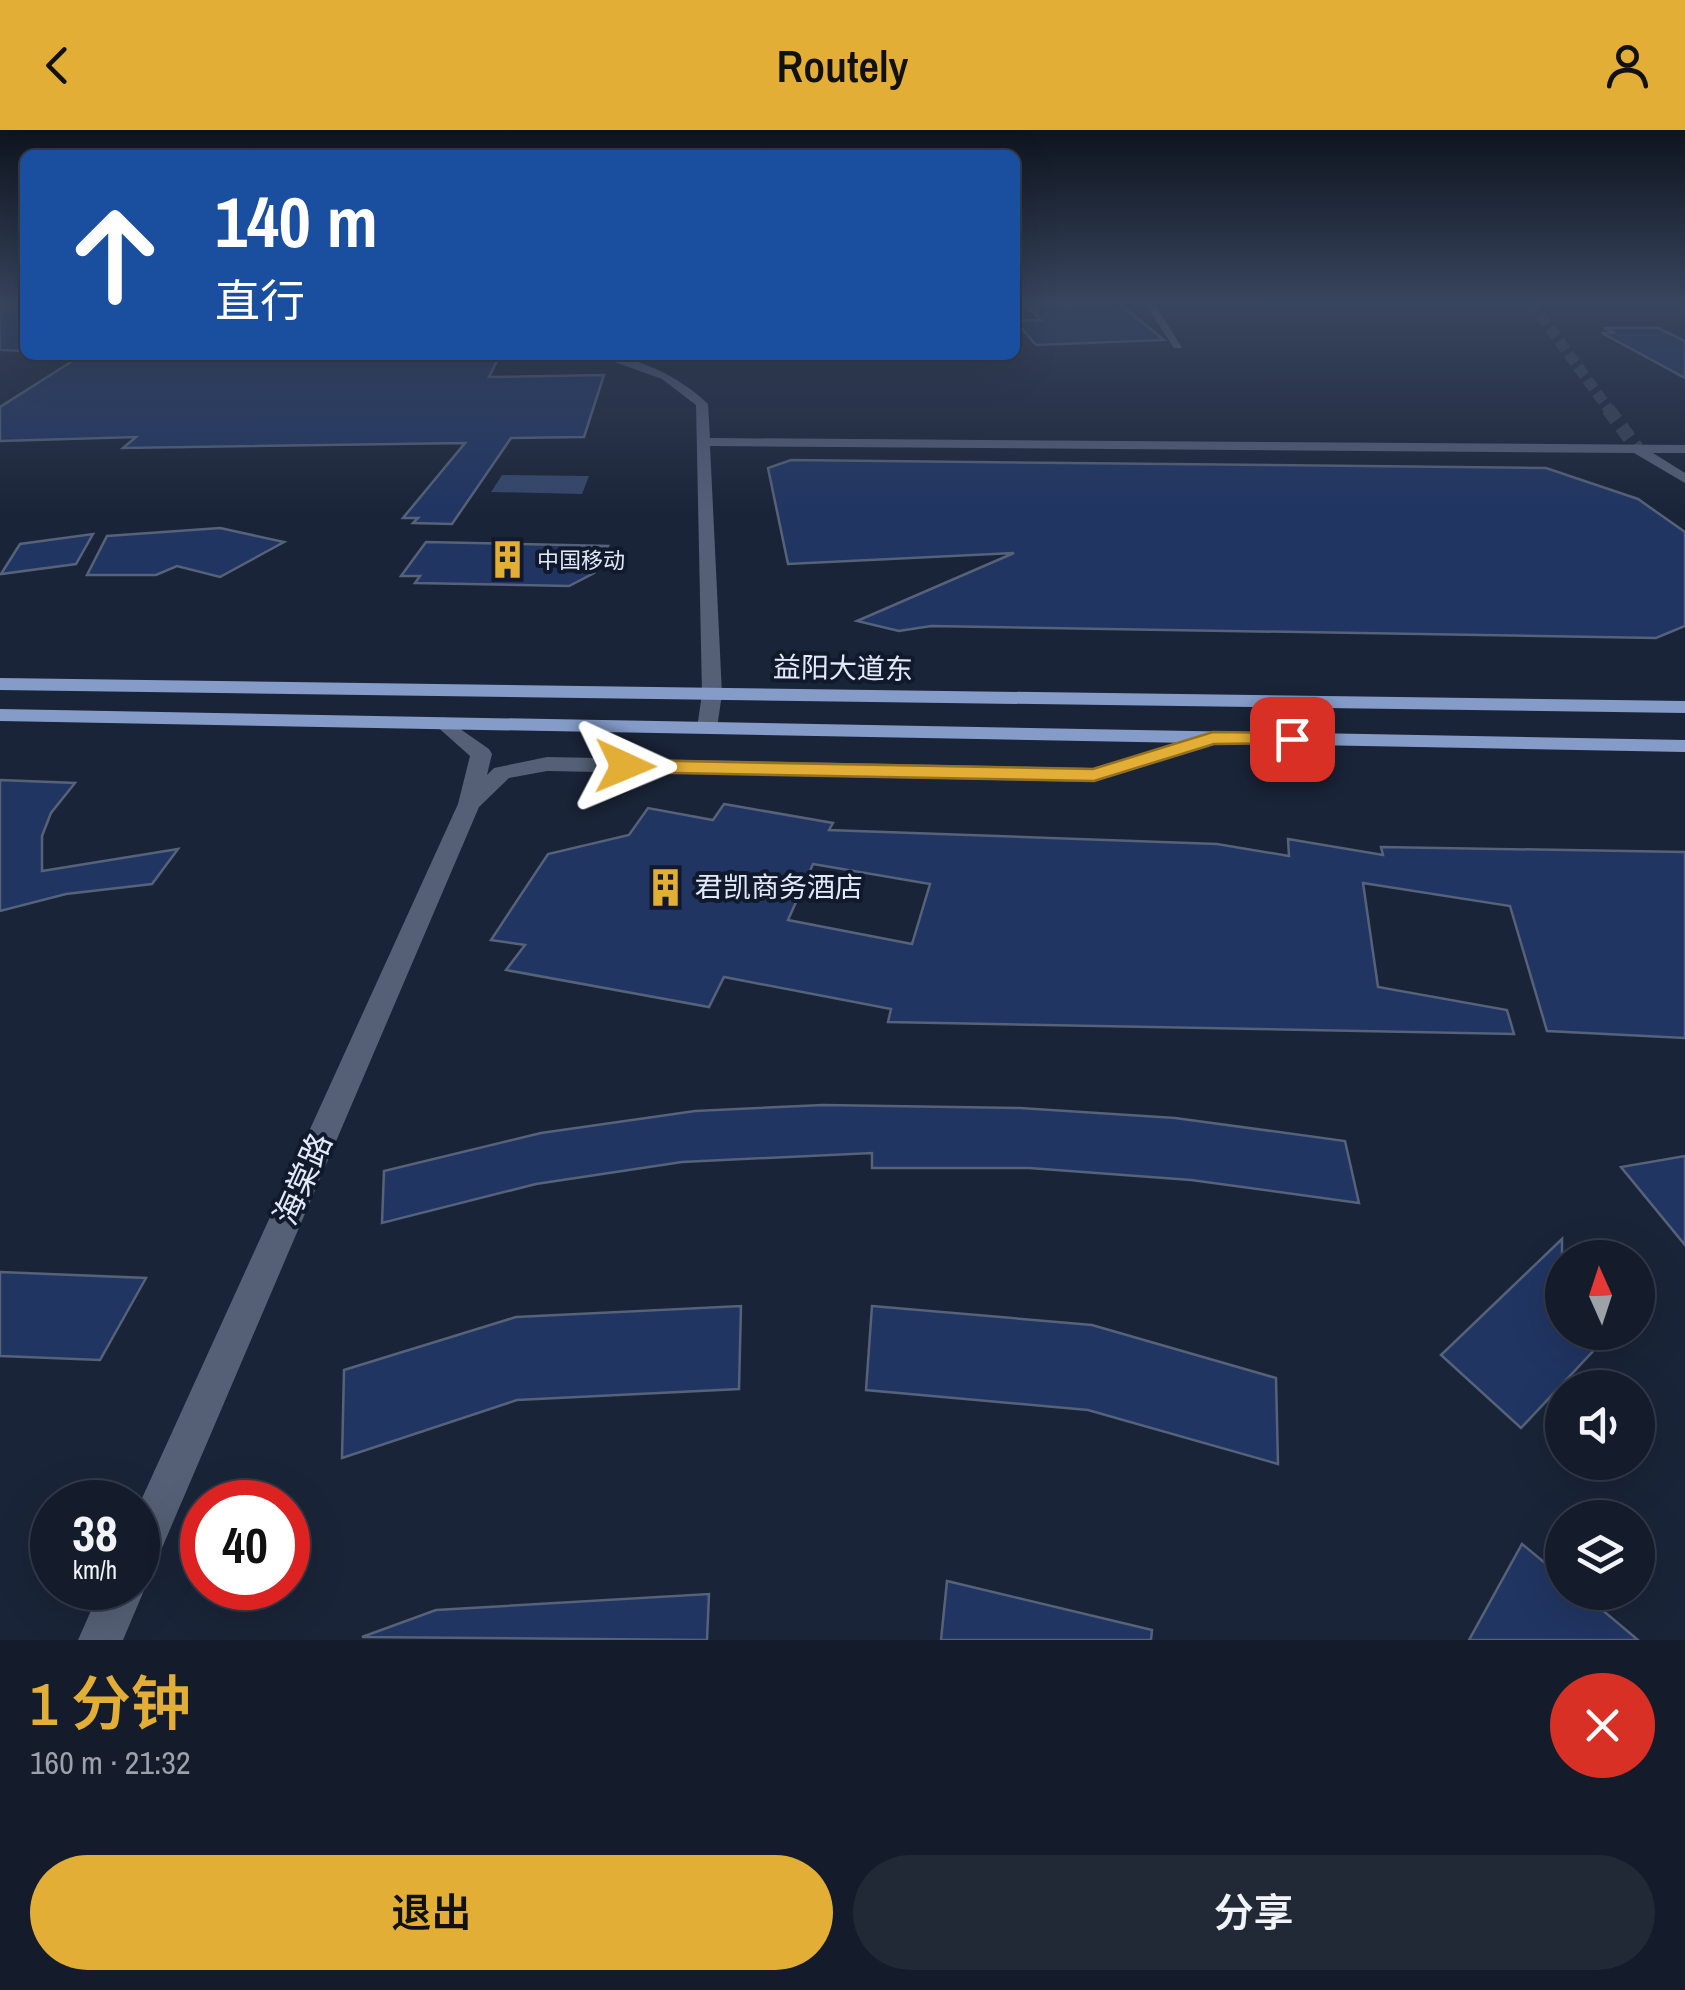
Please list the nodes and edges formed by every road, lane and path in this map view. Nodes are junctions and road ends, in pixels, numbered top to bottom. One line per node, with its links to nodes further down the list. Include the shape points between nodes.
1 (650, 372): 2 (street, via 702,404)
2 (704, 442): 3 (street); 7 (street)
3 (1637, 448): 4 (street); 5 (street)
4 (1685, 449)
5 (1685, 478)
6 (0, 684): 7 (main road, 益阳大道东)
7 (712, 694): 8 (main road, 益阳大道东); 11 (street)
8 (1685, 706)
9 (0, 715): 10 (main road)
10 (443, 723): 11 (main road); 14 (street, 海棠路, via 481,754)
11 (707, 728): 12 (main road)
12 (1213, 738): 13 (main road); 14 (street, 海棠路, via 1094,775 547,764 502,774)
13 (1685, 746)
14 (468, 804): 15 (street, 海棠路)
15 (160, 1504)
16 (113, 1610): 17 (street)
17 (100, 1640)

